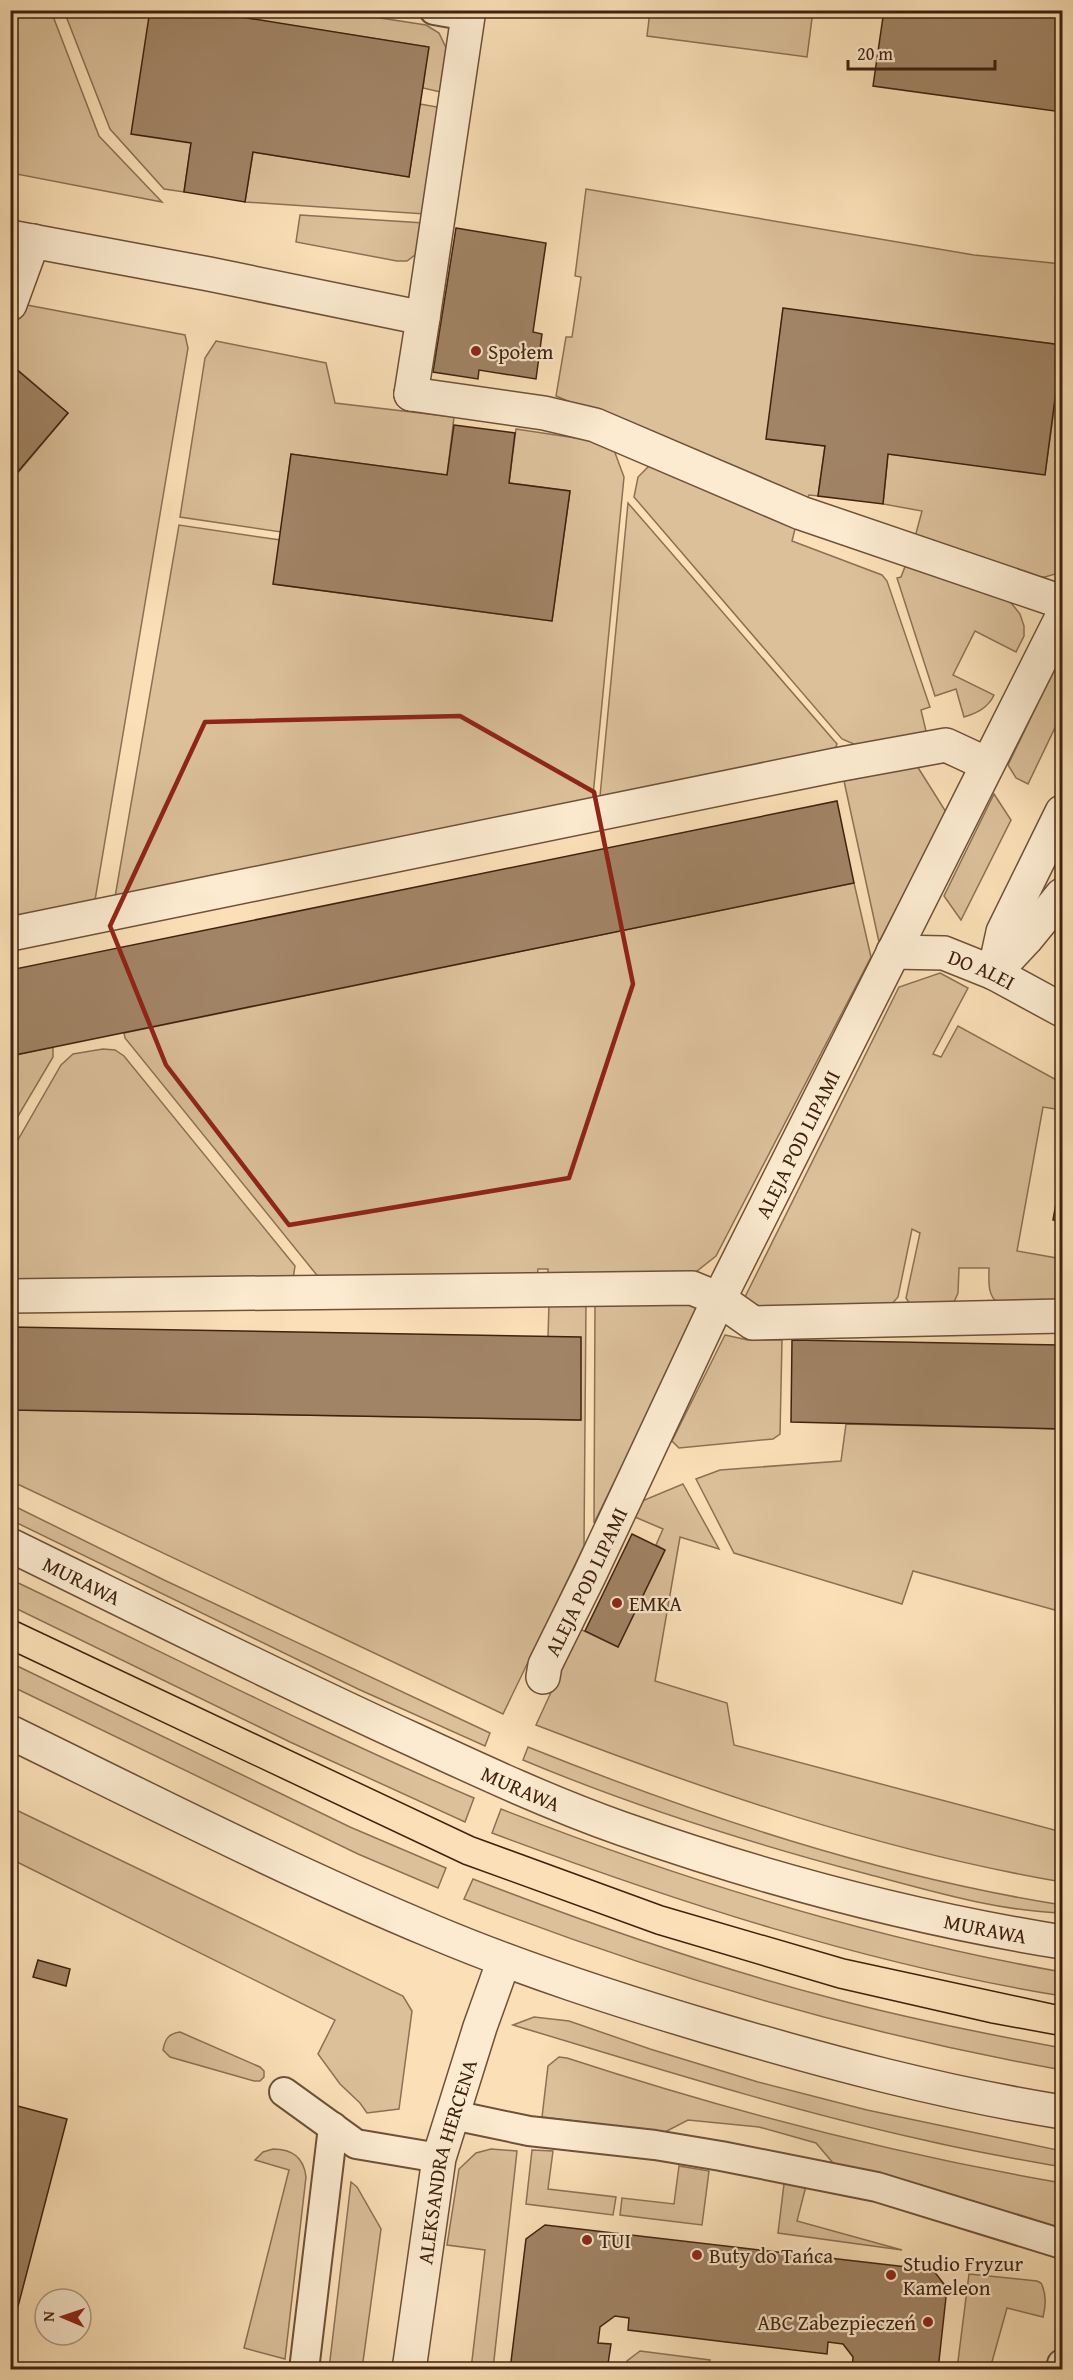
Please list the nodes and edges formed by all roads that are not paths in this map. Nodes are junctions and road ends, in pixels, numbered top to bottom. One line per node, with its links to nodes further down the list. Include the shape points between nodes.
1 (434, 10): 2 (lane)
2 (468, 16): 5 (street)
3 (22, 239): 4 (street); 5 (street)
4 (10, 304)
5 (423, 318): 6 (street, via 411,394 544,413 595,425 801,513)
6 (1062, 602)
7 (1062, 617): 8 (street, ALEJA POD LIPAMI)
8 (987, 764): 11 (street, via 946,745); 12 (street, ALEJA POD LIPAMI)
9 (1062, 812): 13 (street, via 1003,932)
10 (1062, 895): 13 (street)
11 (10, 934)
12 (893, 952): 13 (street, DO ALEI, via 944,953); 16 (street, ALEJA POD LIPAMI)
13 (994, 973): 14 (street, DO ALEI)
14 (1062, 1010)
15 (10, 1296): 16 (street, via 692,1288)
16 (719, 1299): 17 (street, via 753,1323); 19 (street, ALEJA POD LIPAMI, via 545,1665)
17 (1062, 1316)
18 (10, 1545): 21 (street, MURAWA, via 498,1779 621,1828 837,1895)
19 (543, 1677)
20 (10, 1732): 22 (street, via 352,1897)
21 (1062, 1942)
22 (504, 1960): 24 (street, via 675,2017 896,2080); 25 (street, ALEKSANDRA HERCENA)
23 (284, 2092): 26 (lane)
24 (1062, 2112)
25 (453, 2115): 27 (street, ALEKSANDRA HERCENA); 28 (lane, via 529,2131 710,2154 877,2187)
26 (333, 2127): 27 (lane, via 356,2144); 30 (lane)
27 (439, 2158): 31 (street, ALEKSANDRA HERCENA)
28 (1062, 2244)
29 (1062, 2364): 32 (lane)
30 (304, 2370)
31 (409, 2370)
32 (1061, 2370)

